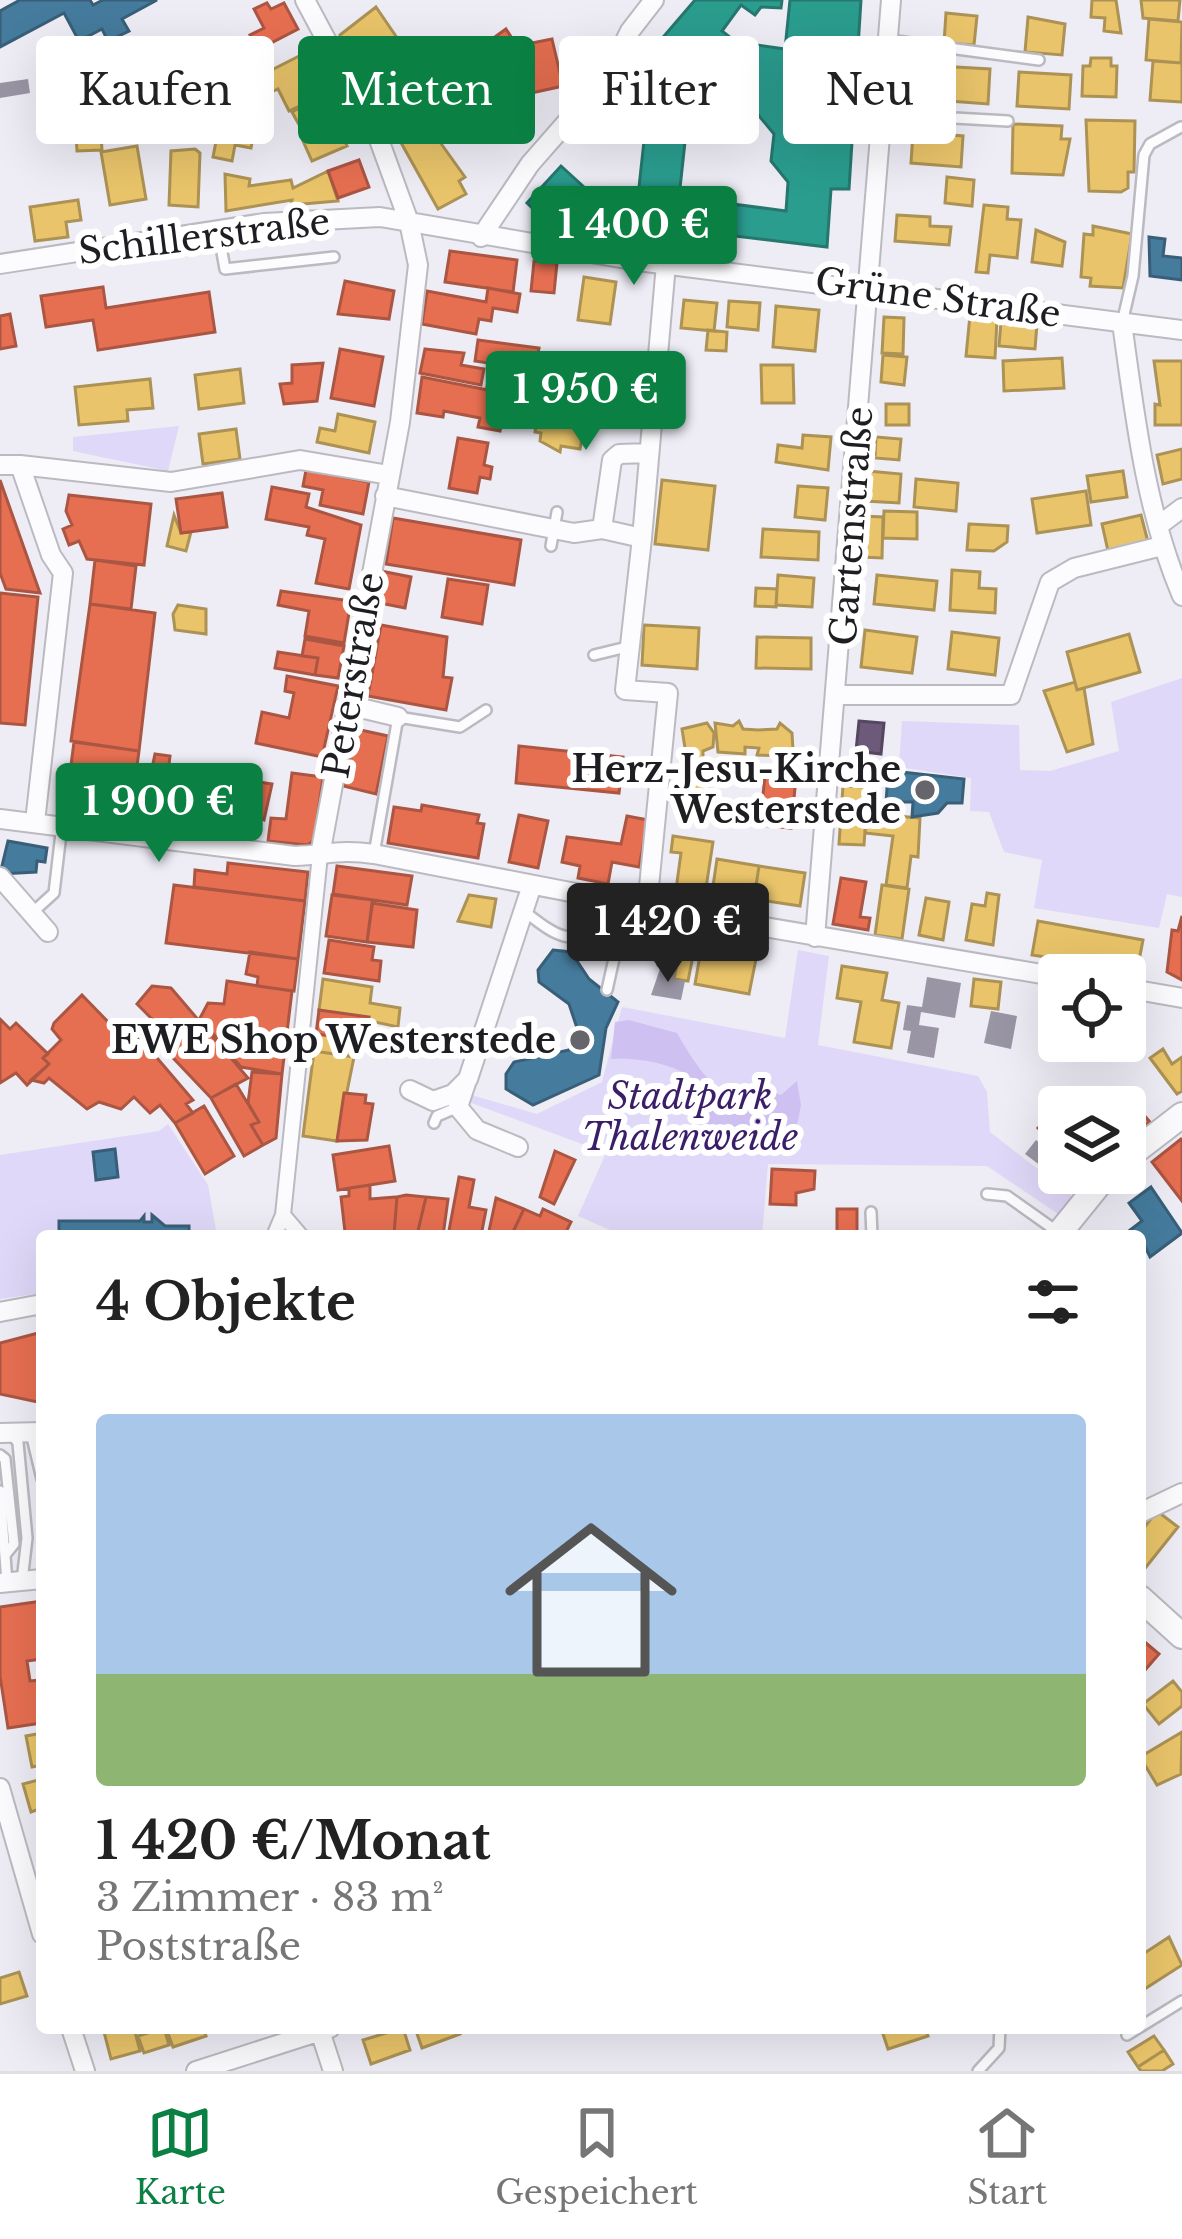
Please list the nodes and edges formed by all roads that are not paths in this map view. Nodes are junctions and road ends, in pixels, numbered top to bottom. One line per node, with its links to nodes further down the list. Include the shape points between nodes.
1 (305, 0): 11 (street, Peterstraße, via 378,136)
2 (891, 0): 4 (street, Gartenstraße)
3 (647, 3): 13 (street, via 608,75 530,164)
4 (889, 36)
5 (956, 49): 6 (lane)
6 (1039, 60)
7 (956, 118): 8 (lane)
8 (1007, 121)
9 (1180, 127): 18 (lane, via 1144,155)
10 (881, 144): 17 (street, Gartenstraße)
11 (409, 222): 12 (street, Schillerstraße, via 356,216); 13 (street, Grüne Straße); 22 (street, Peterstraße, via 417,284 407,423)
12 (218, 230): 14 (lane, via 225,269); 15 (street, Schillerstraße)
13 (481, 237): 16 (street, Grüne Straße)
14 (334, 257)
15 (0, 264)
16 (666, 264): 17 (street, Grüne Straße); 20 (street)
17 (869, 286): 18 (street, Grüne Straße); 31 (street, Gartenstraße)
18 (1122, 323): 19 (street, Grüne Straße); 26 (street)
19 (1182, 330)
20 (649, 454): 25 (street, via 612,460); 27 (street)
21 (10, 465): 22 (street, via 171,482 300,460); 36 (street, via 63,572)
22 (389, 475): 23 (street, Peterstraße)
23 (386, 496): 25 (street, via 499,510); 32 (street, Peterstraße)
24 (1182, 508): 26 (street)
25 (591, 536): 27 (street)
26 (1160, 536): 28 (street); 31 (street, via 1050,582 1011,695)
27 (642, 538): 29 (street)
28 (1182, 596)
29 (631, 646): 30 (lane); 43 (street, via 625,690 668,693)
30 (594, 656)
31 (838, 695): 48 (street, Gartenstraße)
32 (348, 705): 34 (street); 39 (street, Peterstraße)
33 (486, 710): 34 (lane, via 460,727)
34 (398, 717): 38 (lane)
35 (0, 819): 36 (street)
36 (35, 821): 37 (street)
37 (62, 825): 39 (street, via 107,840); 45 (lane, via 54,893)
38 (374, 854): 39 (street, via 332,848); 41 (street)
39 (320, 855): 63 (street, Peterstraße)
40 (0, 878): 45 (street)
41 (532, 885): 42 (street); 44 (street)
42 (608, 898): 43 (street); 46 (lane)
43 (647, 907): 48 (street)
44 (525, 912): 46 (lane, via 558,937); 53 (street)
45 (31, 913): 47 (street)
46 (601, 927): 50 (lane, via 615,954)
47 (48, 932)
48 (815, 937): 49 (street)
49 (1038, 974)
50 (607, 990)
51 (1146, 992): 52 (street)
52 (1182, 998)
53 (467, 1079): 54 (street, via 433,1101); 55 (street)
54 (410, 1090)
55 (458, 1107): 57 (lane); 59 (street, via 477,1130)
56 (1182, 1115): 58 (street)
57 (434, 1123)
58 (1146, 1143)
59 (518, 1147)
60 (988, 1194): 67 (lane, via 1007,1196)
61 (1091, 1194): 68 (street)
62 (871, 1212): 66 (lane)
63 (283, 1215): 64 (street, Peterstraße); 65 (street)
64 (277, 1230)
65 (296, 1230)
66 (872, 1230)
67 (1051, 1230)
68 (1062, 1230)
69 (36, 1305): 70 (street)
70 (0, 1312)
71 (20, 1431): 77 (lane, via 27,1538)
72 (0, 1455): 76 (lane, via 14,1544)
73 (0, 1491): 76 (lane)
74 (1182, 1492): 75 (street)
75 (1146, 1511)
76 (6, 1554): 77 (lane)
77 (18, 1581)
78 (1146, 1603): 79 (street)
79 (1182, 1636)
80 (0, 1788): 81 (street)
81 (36, 1913)
82 (1182, 2001): 83 (lane)
83 (1146, 2023)
84 (73, 2034): 88 (street)
85 (312, 2034): 89 (street)
86 (326, 2034): 90 (street)
87 (1000, 2034): 91 (lane, via 999,2048)
88 (85, 2071)
89 (196, 2071)
90 (332, 2071)
91 (978, 2071)

